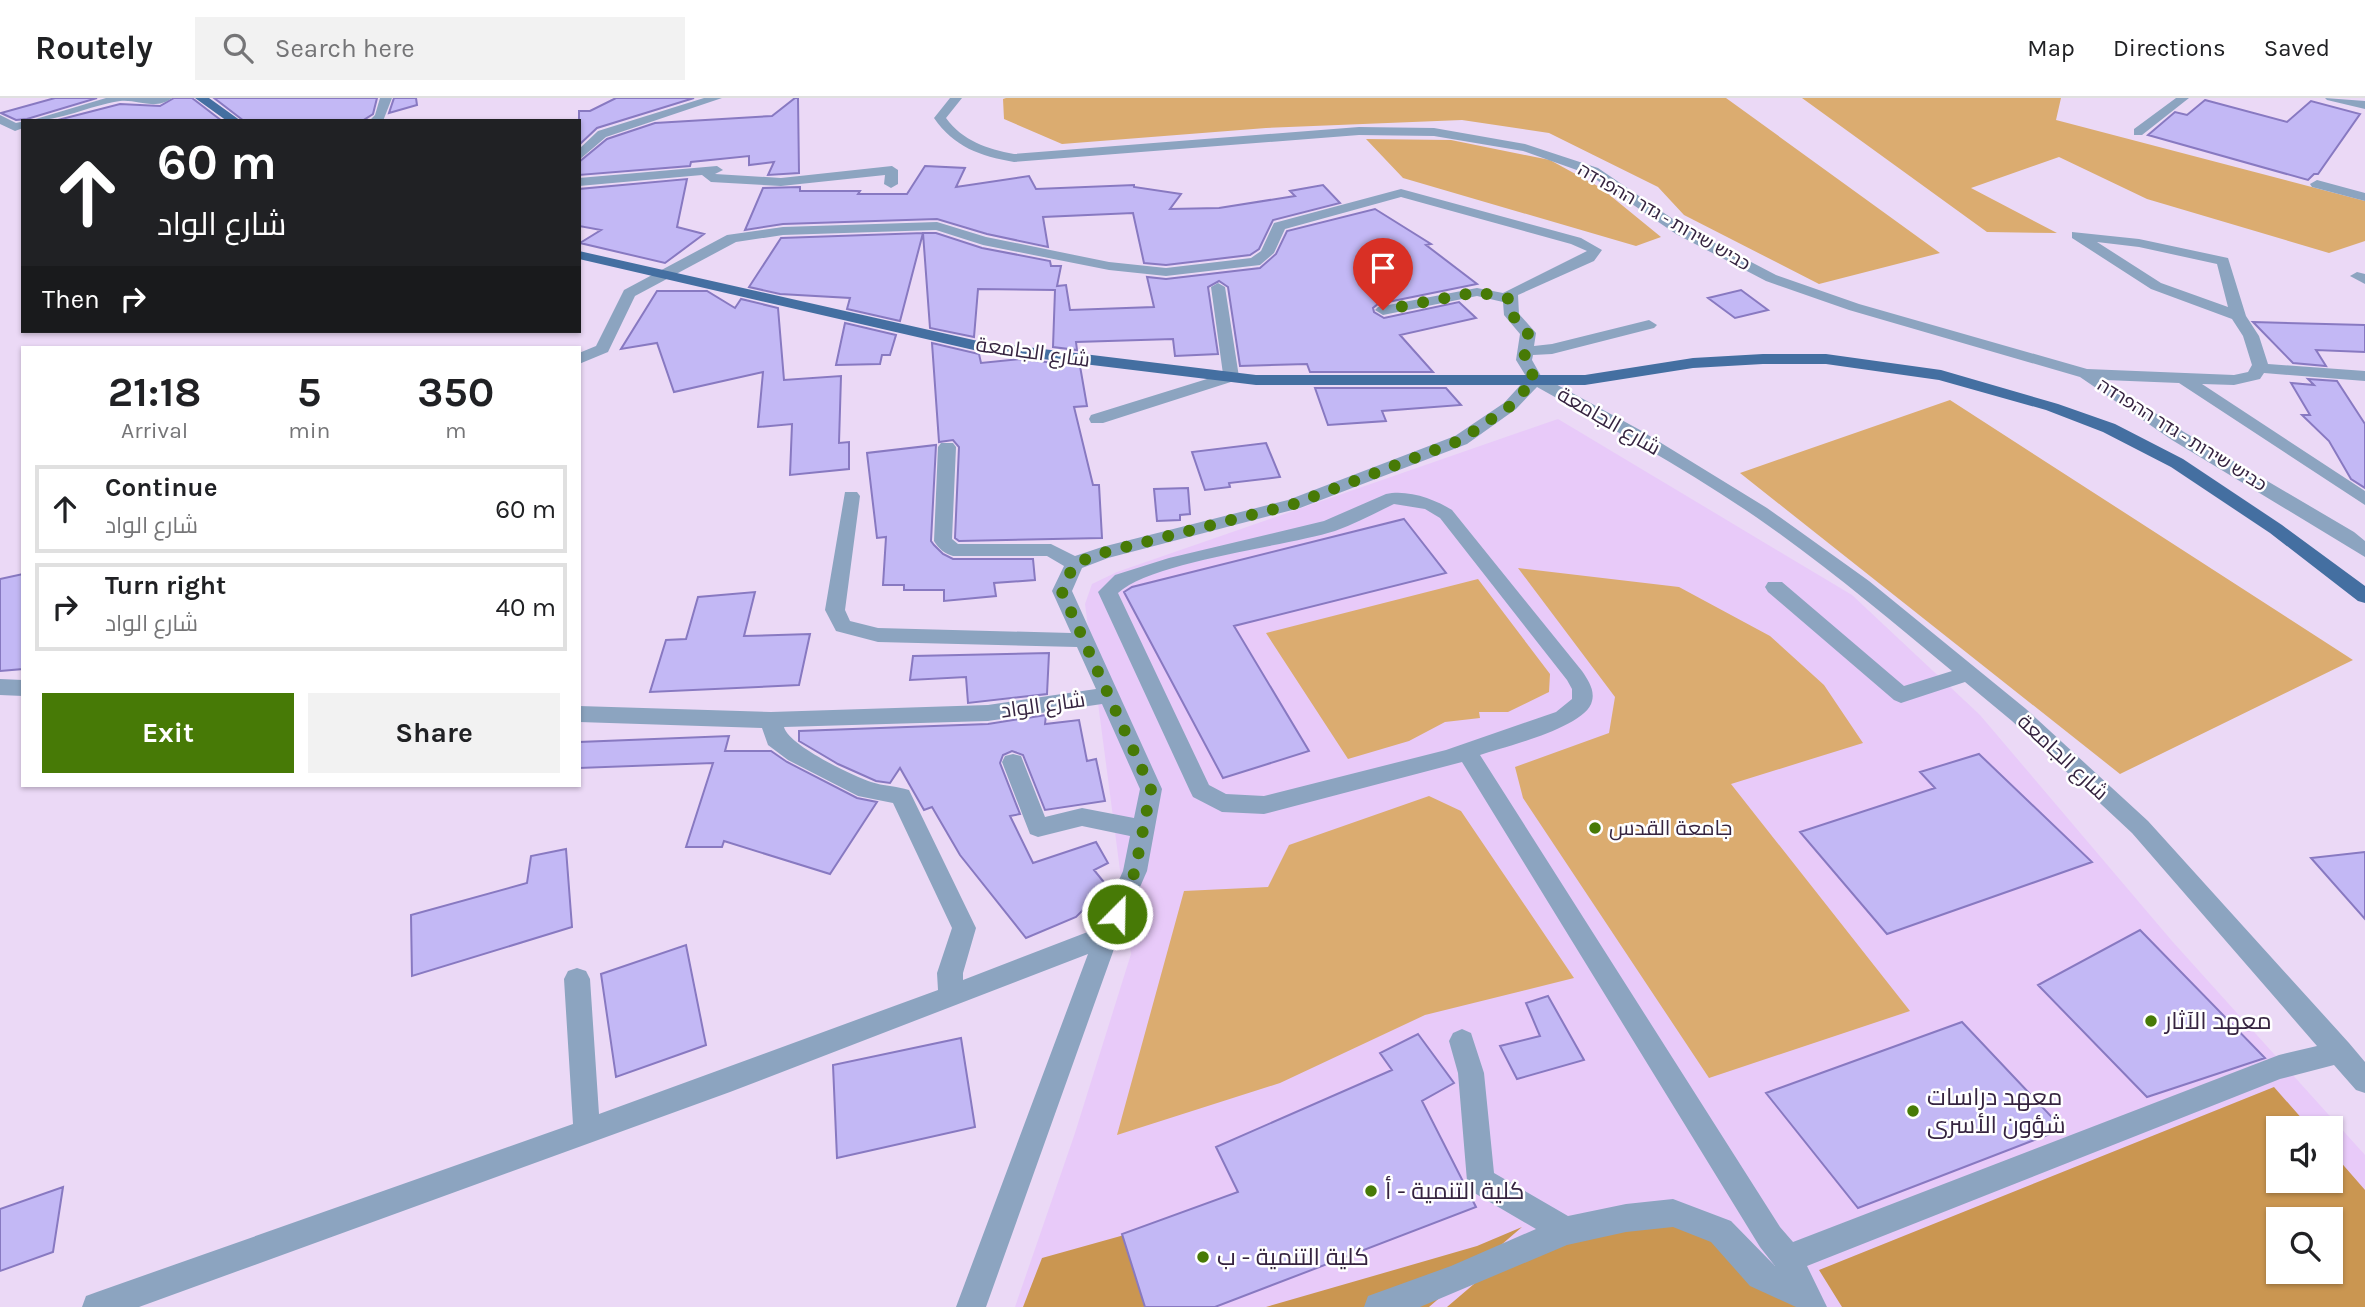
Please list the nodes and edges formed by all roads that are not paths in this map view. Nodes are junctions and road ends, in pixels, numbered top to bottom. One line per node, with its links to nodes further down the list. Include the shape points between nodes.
1 (119, 98): 12 (street)
2 (126, 98): 3 (street, via 147,102)
3 (166, 98)
4 (201, 98): 13 (main road)
5 (386, 98): 14 (street)
6 (716, 98): 18 (street)
7 (956, 98): 36 (street, כביש שירות - גדר ההפרדה, via 940,118 946,129 987,154 1014,158 1359,131 1434,132 1525,148 1592,171 1681,231 1771,278 1854,307)
8 (2183, 98): 17 (street)
9 (2331, 98): 10 (street)
10 (2365, 105)
11 (0, 119): 15 (street, via 15,127)
12 (42, 119)
13 (233, 119)
14 (378, 119)
15 (21, 125)
16 (581, 131): 18 (street)
17 (2138, 132)
18 (602, 134): 19 (street)
19 (581, 154)
20 (726, 170): 21 (street)
21 (705, 171): 22 (street); 23 (street, via 711,178 781,182 892,170)
22 (581, 182)
23 (891, 184)
24 (2317, 184): 25 (street)
25 (2365, 197)
26 (581, 255): 27 (main road, شارع الجامعة)
27 (662, 275): 29 (street, via 732,238 783,231 937,226 983,241 1096,264 1166,272 1255,262 1267,253 1279,226 1401,193 1595,250 1589,258 1510,293); 34 (street, via 629,293 602,349); 38 (main road, شارع الجامعة, via 978,346)
28 (1218, 287): 38 (street)
29 (1510, 299): 30 (street, via 1477,292); 33 (street, via 1512,315 1528,333)
30 (1383, 310)
31 (2238, 316): 31 (street, via 2156,286 2077,235 2223,261); 35 (street, via 2251,336)
32 (1648, 325): 33 (street, via 1552,349)
33 (1525, 351): 40 (street, via 1524,360)
34 (581, 358)
35 (2259, 368): 37 (street); 39 (street, via 2254,376 2234,380)
36 (2086, 374): 39 (street); 45 (street, כביש שירות - גדר ההפרדה)
37 (2365, 376)
38 (1231, 377): 40 (main road, شارع الجامعة); 41 (street)
39 (2182, 377): 44 (street)
40 (1535, 379): 46 (street, via 1510,406 1461,440 1294,504); 47 (main road, via 1734,349 1825,350 1904,358 1990,375 2073,401 2146,431 2239,485); 49 (main road, via 1585,380 1693,363 1763,359 1826,359 1941,374 2064,411 2177,463); 51 (street, شارع الجامعة, via 1761,512 1862,586)
41 (1097, 419)
42 (947, 447): 46 (street, via 943,541 953,550 1051,550)
43 (851, 496): 50 (street, via 835,610 843,626 878,635)
44 (2365, 499)
45 (2365, 551)
46 (1074, 564): 50 (street, شارع الواد, via 1062,592)
47 (2365, 580)
48 (1775, 587): 51 (street, via 1901,695)
49 (2365, 596)
50 (1085, 640): 54 (street, شارع الواد)
51 (1968, 673): 64 (street, شارع الجامعة, via 2140,827)
52 (0, 687): 53 (street)
53 (21, 688)
54 (1111, 695): 56 (street, شارع الواد, via 988,713); 59 (street, via 1151,789)
55 (581, 714): 56 (street, شارع الواد)
56 (771, 720): 62 (street, via 776,739 796,754 866,790 901,796 964,928 950,973)
57 (1467, 752): 57 (street, via 1564,718 1582,702 1582,689 1446,514 1430,504 1392,498 1330,526 1122,579 1108,593 1201,791 1222,803 1264,805); 68 (street)
58 (1013, 761): 59 (street, via 1038,828 1082,817)
59 (1143, 829): 60 (street, via 1135,871)
60 (1107, 935): 62 (street); 71 (street)
61 (577, 979): 66 (street)
62 (951, 997): 66 (street)
63 (1462, 1041): 67 (street, via 1471,1073 1481,1181)
64 (2340, 1052): 65 (street, شارع الجامعة); 68 (street, via 2279,1067)
65 (2365, 1081)
66 (587, 1132): 70 (street)
67 (1566, 1231): 69 (street, via 1673,1213 1721,1231 1761,1275); 72 (street)
68 (1787, 1259): 69 (street)
69 (1808, 1301)
70 (97, 1307)
71 (971, 1307)
72 (1380, 1307)

